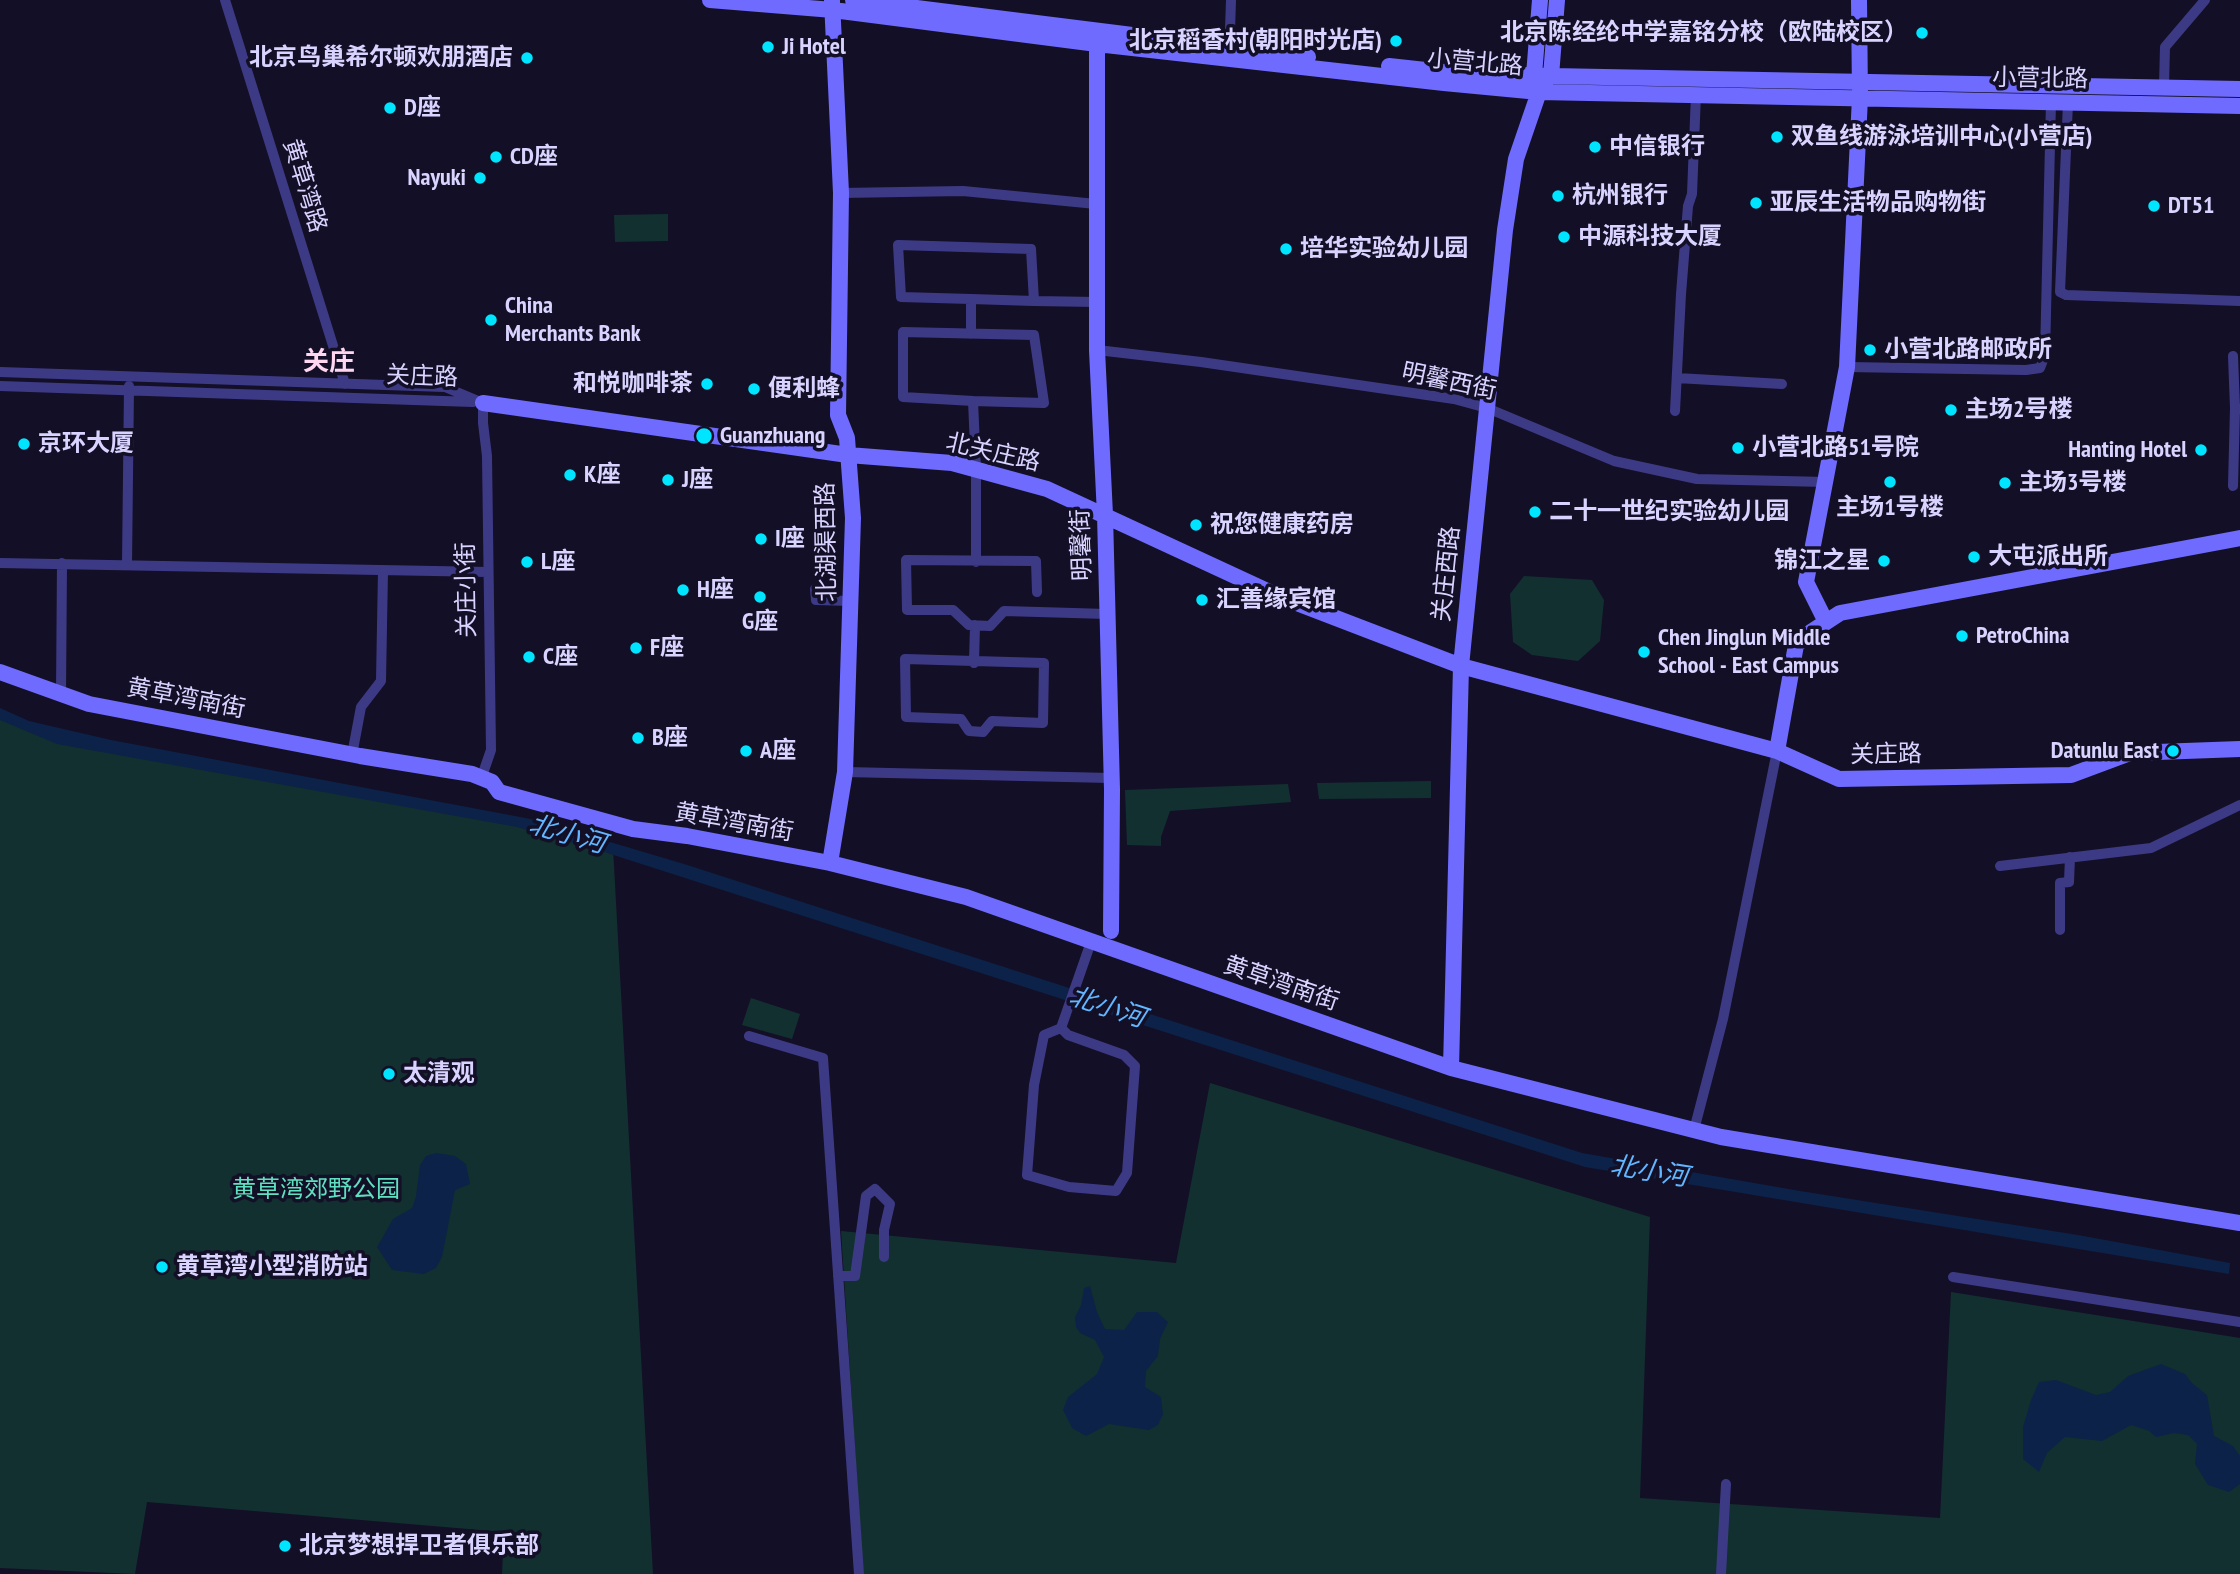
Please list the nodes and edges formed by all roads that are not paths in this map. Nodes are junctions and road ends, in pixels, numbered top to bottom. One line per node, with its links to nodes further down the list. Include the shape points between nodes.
1 (225, 0): 35 (street, 黄草湾路)
2 (710, 0): 9 (street, 小营北路)
3 (853, 0): 11 (street, 小营北路)
4 (1231, 0): 11 (street)
5 (1540, 0): 12 (street)
6 (1557, 0): 13 (street)
7 (1859, 0): 16 (street)
8 (2205, 0): 14 (street, via 2165,47)
9 (832, 5): 10 (street, 小营北路); 22 (street, 北湖渠西路)
10 (1097, 44): 17 (street, 小营北路); 23 (street, 明馨街)
11 (1234, 48): 12 (street, 小营北路, via 1444,72)
12 (1534, 75): 13 (street, 小营北路); 17 (street)
13 (1551, 76): 16 (street, 小营北路); 17 (street, 关庄西路)
14 (2164, 87): 15 (street, 小营北路); 16 (street, 小营北路)
15 (2240, 89)
16 (1860, 90): 18 (street, 小营北路); 19 (street, 小营北路); 31 (street)
17 (1539, 92): 18 (street, 小营北路); 41 (street, 关庄西路, via 1517,159 1505,230)
18 (1696, 94): 34 (street)
19 (2051, 102): 20 (street, 小营北路); 31 (street, via 2045,355 2040,368)
20 (2068, 102): 21 (street, 小营北路); 26 (street, via 2060,292)
21 (2240, 106)
22 (841, 193): 23 (street, via 963,191); 44 (street, 北湖渠西路, via 838,415)
23 (1096, 204): 27 (street, 明馨街)
24 (971, 299): 25 (street); 25 (street, via 901,297 898,245 1031,249); 28 (street)
25 (1034, 301): 27 (street)
26 (2240, 301)
27 (1096, 302): 29 (street, 明馨街)
28 (971, 334): 39 (street, via 1034,335 1044,403); 39 (street, via 903,332 903,397)
29 (1097, 350): 41 (street, 明馨西街); 48 (street, 明馨街)
30 (2234, 356): 42 (street)
31 (1847, 367): 46 (street)
32 (0, 372): 33 (street, 关庄路)
33 (129, 377): 35 (street, 关庄路); 38 (street)
34 (1677, 378): 36 (street); 43 (street)
35 (345, 384): 40 (street, 关庄路, via 445,387)
36 (1782, 384)
37 (0, 386): 38 (street, 关庄路)
38 (129, 390): 40 (street, 关庄路); 53 (street)
39 (974, 401): 45 (street)
40 (483, 403): 44 (street, 北关庄路); 55 (street, 关庄小街)
41 (1487, 408): 46 (street, 明馨西街, via 1626,464 1697,479); 63 (street, 关庄西路)
42 (2238, 409): 47 (street)
43 (1675, 411)
44 (848, 455): 45 (street, 北关庄路); 58 (street, 北湖渠西路)
45 (976, 469): 48 (street, 北关庄路, via 1047,489); 50 (street)
46 (1826, 482): 60 (street, via 1806,582)
47 (2233, 486)
48 (1105, 515): 59 (street, 明馨街); 63 (street, 北关庄路, via 1276,594)
49 (2240, 538): 60 (street, via 1840,613)
50 (976, 562): 57 (street, via 1036,561); 61 (street, via 906,560 907,610 953,610)
51 (0, 563): 52 (street)
52 (62, 563): 53 (street); 65 (street)
53 (127, 565): 54 (street)
54 (383, 571): 55 (street); 68 (street, via 381,681 361,708)
55 (488, 572): 70 (street, 关庄小街, via 491,750)
56 (815, 589): 58 (street, via 816,600)
57 (1037, 592)
58 (852, 601): 69 (street, 北湖渠西路)
59 (1107, 614): 61 (street, via 1004,611 990,626); 71 (street, 明馨街)
60 (1826, 622): 67 (street, via 1796,645)
61 (975, 625): 62 (street)
62 (974, 663): 62 (street, via 905,659 906,718 961,719 969,731 983,732 992,721 1043,723 1044,663)
63 (1461, 666): 67 (street, 关庄路); 81 (street, 关庄西路)
64 (0, 672): 65 (street, 黄草湾南街)
65 (61, 694): 68 (street, 黄草湾南街, via 89,704)
66 (2240, 749): 67 (street, 关庄路, via 2130,753 2071,775 1839,779)
67 (1777, 751): 82 (street, via 1723,1019)
68 (352, 755): 70 (street, 黄草湾南街)
69 (845, 772): 71 (street); 74 (street, 北湖渠西路)
70 (482, 776): 74 (street, 黄草湾南街, via 499,792 633,829)
71 (1111, 778): 77 (street, 明馨街)
72 (2240, 805): 73 (street, via 2151,848)
73 (2070, 857): 75 (street); 76 (street, via 2068,882 2060,883)
74 (830, 863): 78 (street, 黄草湾南街, via 966,897)
75 (2000, 866)
76 (2060, 930)
77 (1111, 931)
78 (1091, 942): 79 (street); 81 (street, 黄草湾南街)
79 (1061, 1028): 79 (street, via 1068,1035 1124,1055 1135,1066 1127,1173 1116,1191 1027,1175 1034,1085 1044,1035)
80 (749, 1036): 85 (street, via 823,1058)
81 (1451, 1068): 82 (street, 黄草湾南街)
82 (1694, 1130): 83 (street, 黄草湾南街)
83 (2240, 1223)
84 (884, 1257): 85 (street, via 890,1204 875,1189 866,1196 855,1276)
85 (838, 1276): 89 (street)
86 (1953, 1277): 87 (street)
87 (2240, 1322)
88 (1727, 1484): 90 (street)
89 (859, 1574)
90 (1721, 1574)

